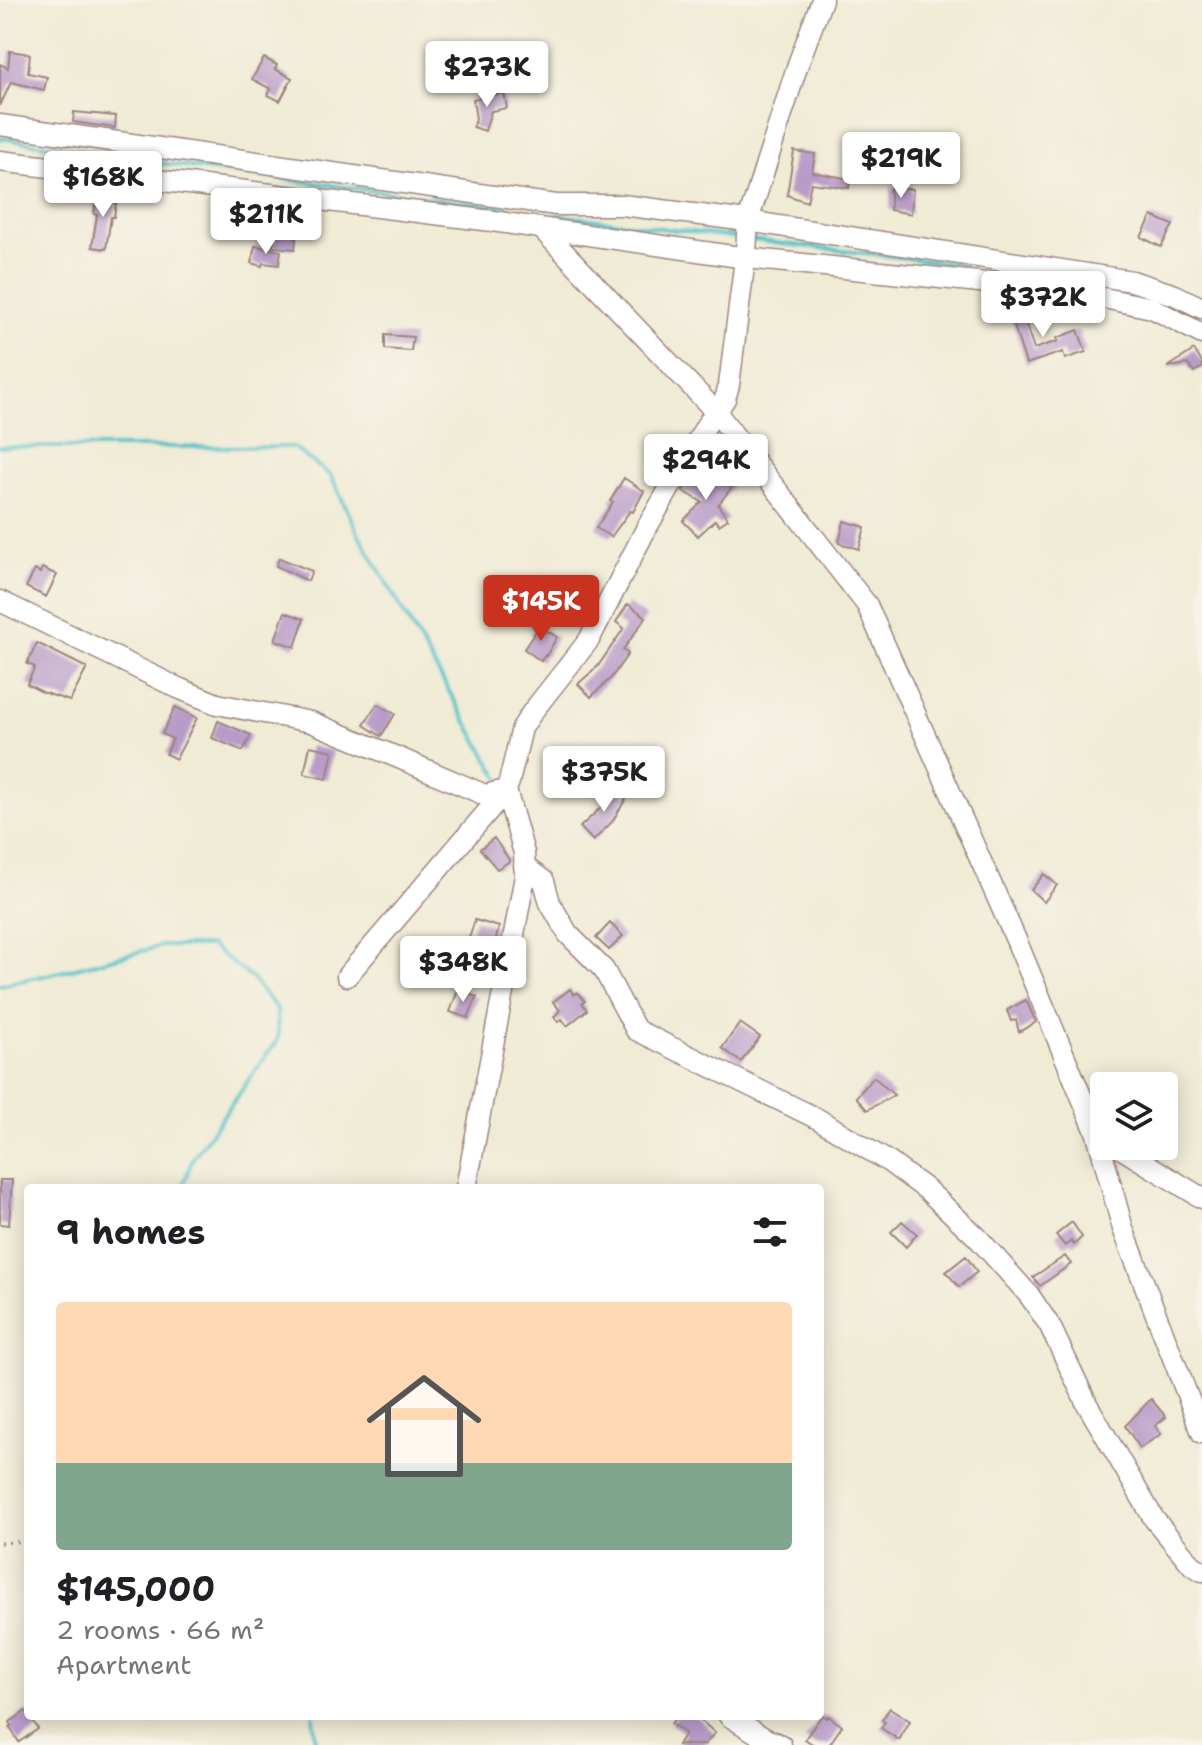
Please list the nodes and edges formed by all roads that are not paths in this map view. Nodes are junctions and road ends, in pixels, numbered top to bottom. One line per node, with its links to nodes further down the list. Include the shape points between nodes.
1 (822, 0): 4 (street)
2 (0, 125): 4 (street, via 556,205 622,205)
3 (0, 161): 5 (street)
4 (748, 221): 6 (street); 7 (street, via 1132,281)
5 (541, 228): 6 (street); 9 (street)
6 (746, 254): 8 (street, via 1075,292 1152,308); 9 (street, via 729,385)
7 (1202, 308)
8 (1202, 334)
9 (716, 412): 11 (street, via 646,529 589,640 522,728); 14 (street, via 867,605)
10 (0, 601): 11 (street, via 217,704 311,722 485,795)
11 (506, 790): 12 (street); 13 (street)
12 (524, 866): 17 (street); 20 (street, via 544,881 568,934 604,970 636,1030 818,1119 889,1162 977,1237 1050,1326 1087,1404 1154,1519)
13 (347, 976)
14 (1090, 1111)
15 (1107, 1160): 19 (street, via 1123,1229)
16 (1140, 1160): 18 (street)
17 (467, 1184)
18 (1202, 1198)
19 (1202, 1433)
20 (1202, 1571)
21 (735, 1720): 22 (street)
22 (781, 1745)

